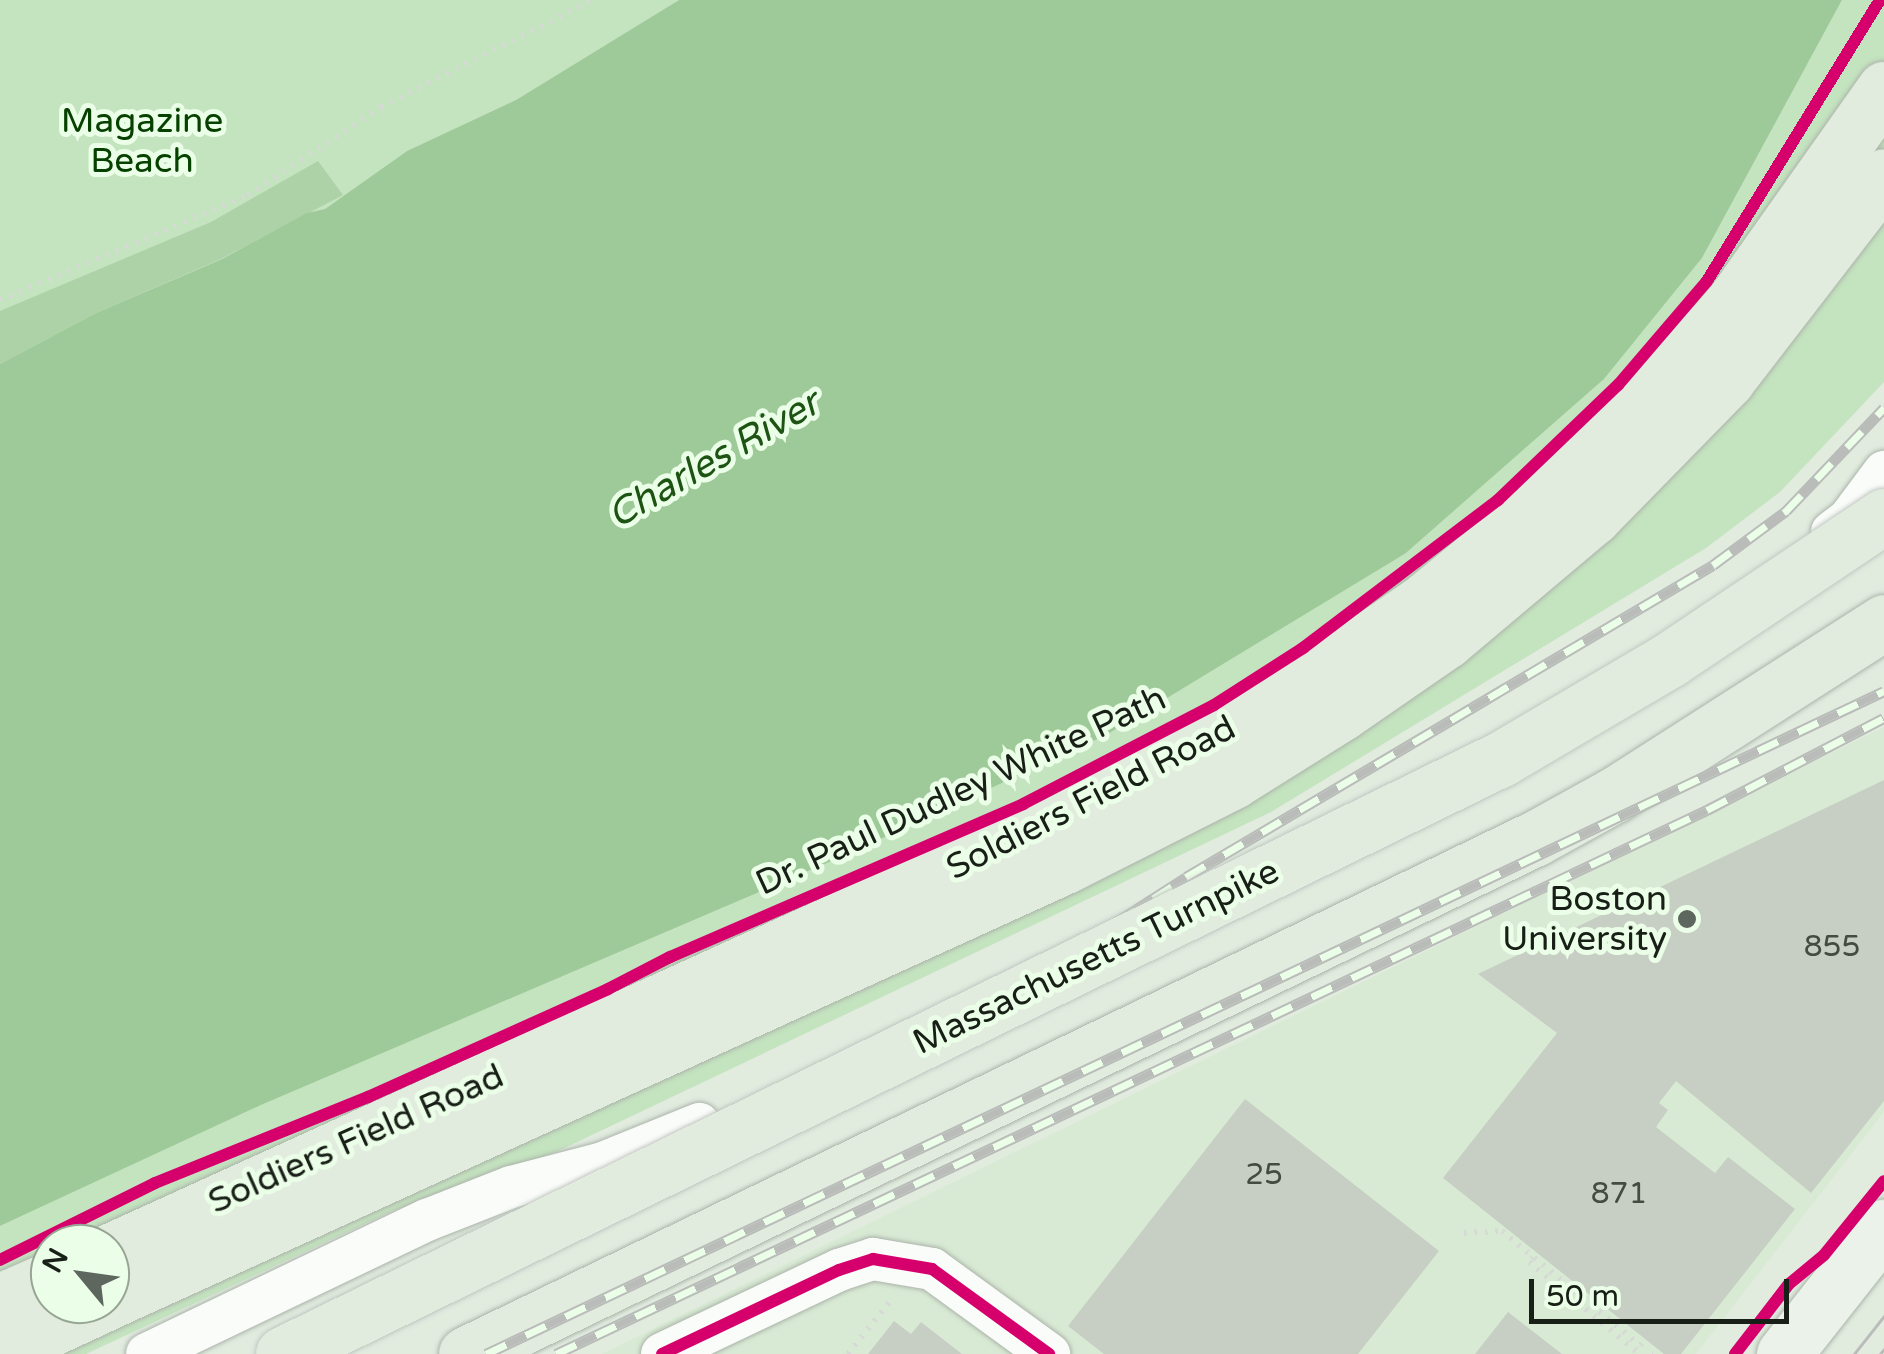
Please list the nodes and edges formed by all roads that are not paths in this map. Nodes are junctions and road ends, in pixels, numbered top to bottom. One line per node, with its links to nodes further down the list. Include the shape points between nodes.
1 (1884, 89): 7 (highway, Soldiers Field Road, via 1734,301 1649,398 1507,534 1318,674 1211,742 1048,824)
2 (1884, 176): 9 (highway, Soldiers Field Road, via 1727,380 1593,518 1447,640 1291,746 1067,866)
3 (1884, 472): 13 (street, via 1849,518 1808,550 1626,669 1472,757 1057,962 794,1081 603,1163 512,1187 428,1220)
4 (1884, 516): 14 (highway, Massachusetts Turnpike, bridge, via 1669,660 1501,758)
5 (1884, 622): 15 (highway, via 1536,838)
6 (1884, 1227): 18 (main road)
7 (130, 1242)
8 (30, 1287): 10 (highway)
9 (130, 1293)
10 (0, 1301)
11 (61, 1324): 12 (highway, Soldiers Field Road)
12 (0, 1352)
13 (148, 1354)
14 (283, 1354)
15 (466, 1354)
16 (662, 1354): 17 (street, via 873,1259)
17 (1049, 1354)
18 (1784, 1354)

